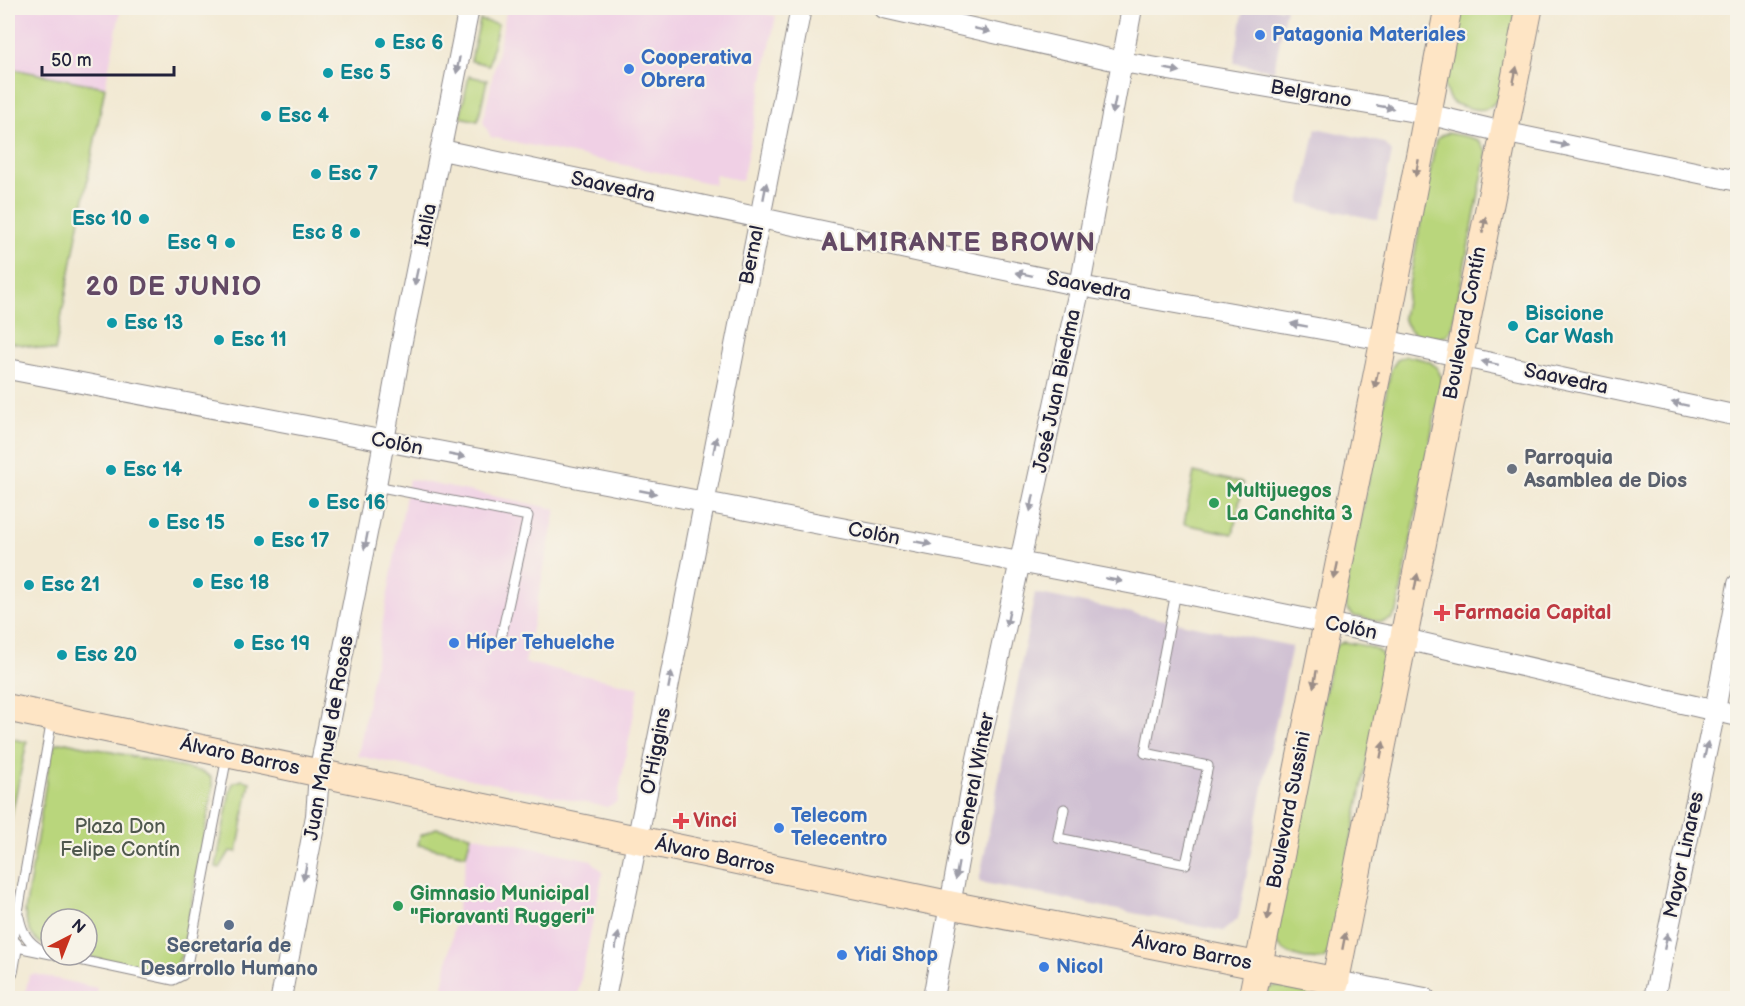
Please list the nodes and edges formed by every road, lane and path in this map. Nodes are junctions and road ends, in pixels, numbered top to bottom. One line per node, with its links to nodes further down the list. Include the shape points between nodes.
1 (469, 8): 10 (street, Italia, one-way to 10)
2 (801, 8): 12 (street, Bernal, one-way to 2)
3 (884, 8): 7 (street, Belgrano, one-way to 7)
4 (1132, 8): 7 (street, José Juan Biedma)
5 (1448, 8): 8 (main road)
6 (1529, 8): 9 (main road, Boulevard Contín, one-way to 6)
7 (1122, 62): 8 (street, Belgrano, one-way to 8); 13 (street, José Juan Biedma, one-way to 13)
8 (1427, 114): 9 (street, Belgrano); 14 (main road, one-way to 14)
9 (1503, 132): 11 (street, Belgrano, one-way to 11); 16 (main road, Boulevard Contín, one-way to 9)
10 (442, 150): 12 (street, Saavedra); 20 (street, Italia, one-way to 20)
11 (1737, 181)
12 (760, 218): 13 (street, Saavedra, one-way to 12); 22 (street, Bernal, one-way to 12)
13 (1080, 286): 14 (street, Saavedra, one-way to 13); 23 (street, José Juan Biedma, one-way to 23)
14 (1384, 340): 16 (street, Saavedra); 26 (main road, one-way to 26)
15 (8, 356): 18 (street, Colón)
16 (1458, 356): 19 (street, Saavedra, one-way to 16); 28 (main road, Boulevard Contín, one-way to 16)
17 (8, 369): 18 (street, Colón)
18 (166, 393): 20 (street, Colón)
19 (1737, 416)
20 (386, 435): 21 (street, Juan Manuel de Rosas); 22 (street, Colón, one-way to 22)
21 (376, 486): 27 (lane, via 528,516); 34 (street, Juan Manuel de Rosas, one-way to 34)
22 (704, 502): 23 (street, Colón, one-way to 23); 36 (street, O'Higgins, one-way to 22)
23 (1020, 561): 25 (street, Colón, one-way to 25); 37 (street, General Winter, one-way to 37, via 976,763)
24 (1737, 584): 30 (street, Mayor Linares)
25 (1176, 592): 26 (street, Colón); 35 (lane, via 1145,753 1208,766 1186,864 1058,838)
26 (1326, 622): 28 (street, Colón); 43 (main road, Boulevard Sussini, one-way to 43)
27 (501, 638)
28 (1405, 639): 30 (street, Colón); 45 (main road, one-way to 28)
29 (8, 708): 31 (main road, Álvaro Barros)
30 (1715, 711): 32 (street, Colón); 51 (street, Mayor Linares, one-way to 30)
31 (53, 716): 33 (main road, Álvaro Barros); 38 (lane)
32 (1737, 716)
33 (228, 753): 34 (main road, Álvaro Barros); 42 (lane, via 183,975 173,980)
34 (319, 773): 36 (main road, Álvaro Barros); 46 (street, Juan Manuel de Rosas, one-way to 46, via 315,816)
35 (1064, 809)
36 (638, 840): 37 (main road, Álvaro Barros); 47 (street, O'Higgins, one-way to 36)
37 (951, 905): 43 (main road, Álvaro Barros); 48 (street, General Winter)
38 (18, 912): 39 (lane); 40 (lane, via 26,937)
39 (12, 946): 41 (lane); 44 (street)
40 (39, 946)
41 (39, 951)
42 (99, 964)
43 (1258, 965): 45 (main road, Álvaro Barros); 49 (main road, Boulevard Sussini)
44 (8, 970)
45 (1334, 990): 50 (street, Álvaro Barros)
46 (281, 999)
47 (605, 999)
48 (933, 999)
49 (1252, 999)
50 (1425, 999)
51 (1654, 999)

